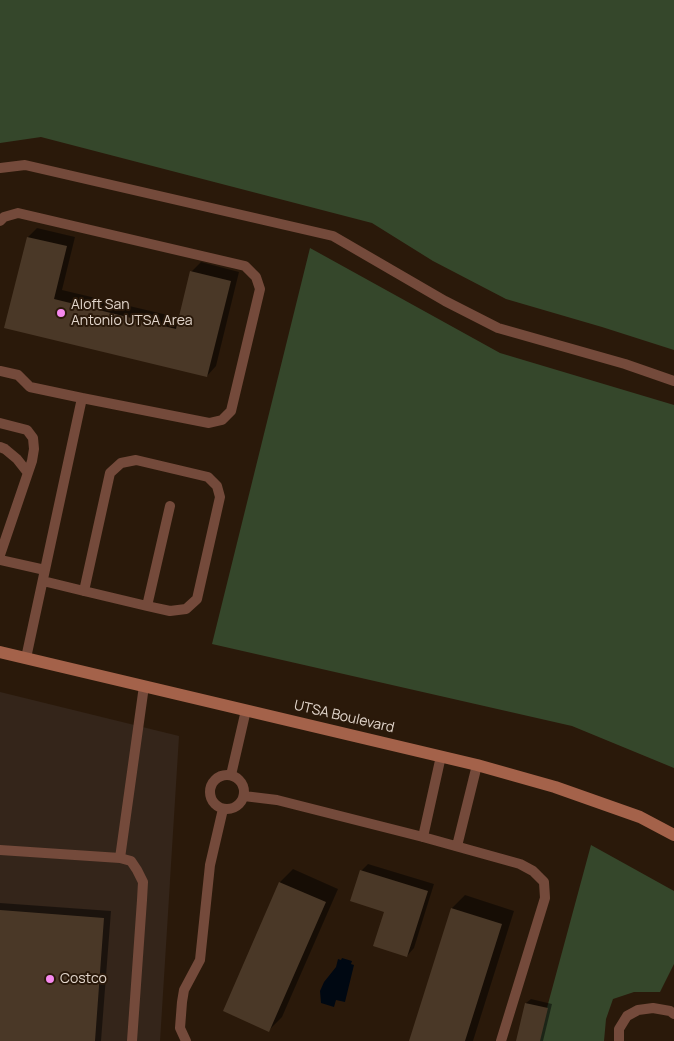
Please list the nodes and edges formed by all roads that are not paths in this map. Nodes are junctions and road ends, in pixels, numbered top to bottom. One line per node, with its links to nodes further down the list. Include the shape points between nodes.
1 (0, 168): 4 (lane, via 25,165 334,236 498,328)
2 (0, 221): 5 (lane, via 18,213 245,266 256,277 260,289 230,411 222,420 209,423)
3 (0, 370): 5 (lane, via 18,375 30,387)
4 (674, 381)
5 (82, 398): 12 (lane)
6 (0, 423): 8 (lane, via 27,430 33,438 34,449)
7 (0, 447): 8 (lane, via 6,449)
8 (28, 472): 10 (lane)
9 (170, 506): 15 (lane)
10 (0, 555)
11 (0, 560): 12 (lane)
12 (45, 570): 13 (lane)
13 (43, 581): 14 (lane); 17 (lane)
14 (84, 591): 15 (lane); 15 (lane, via 110,474 121,463 136,460 208,477 217,486 220,497 197,598 186,609 170,611)
15 (147, 606)
16 (0, 652): 17 (main road, UTSA Boulevard)
17 (26, 658): 18 (main road, UTSA Boulevard)
18 (144, 686): 19 (main road, UTSA Boulevard); 29 (lane)
19 (246, 710): 20 (main road, UTSA Boulevard); 22 (lane)
20 (441, 756): 21 (main road, UTSA Boulevard); 26 (lane)
21 (478, 765): 25 (main road, UTSA Boulevard, via 640,817); 27 (lane)
22 (231, 775): 23 (lane, via 242,783); 24 (lane, via 217,777 210,788 212,802)
23 (244, 796): 24 (lane, via 236,807); 26 (lane, via 277,800)
24 (223, 809): 32 (lane, via 210,865 200,960 184,990 182,1002 180,1028)
25 (674, 835)
26 (423, 837): 27 (lane)
27 (457, 846): 33 (lane, via 520,864 544,882 545,898 540,918)
28 (0, 850): 29 (lane)
29 (120, 858): 31 (lane, via 131,861 143,882)
30 (673, 1010): 34 (lane, via 638,1010 627,1016 619,1030)
31 (132, 1041)
32 (186, 1041)
33 (502, 1041)
34 (619, 1041)

